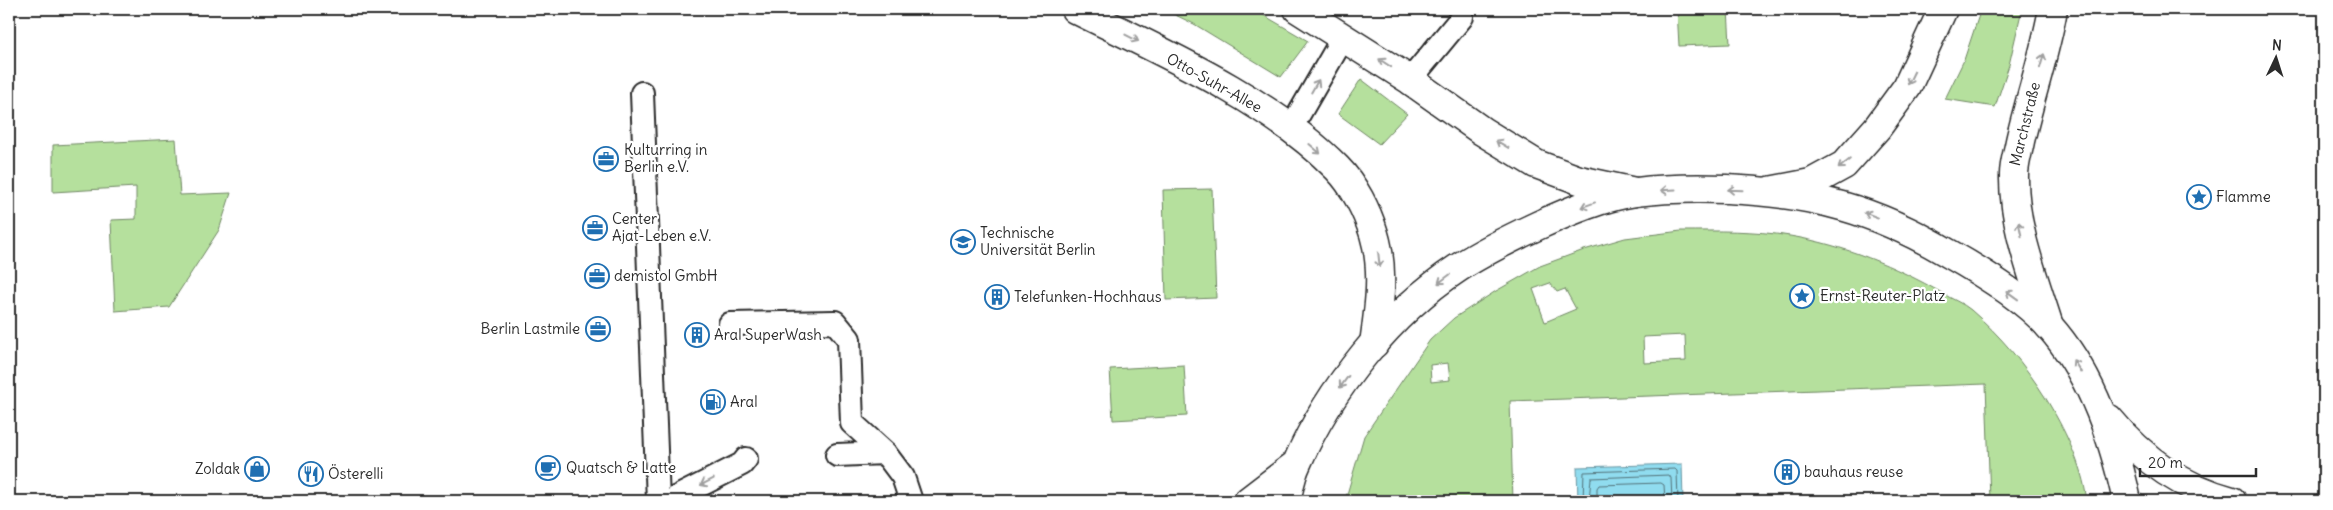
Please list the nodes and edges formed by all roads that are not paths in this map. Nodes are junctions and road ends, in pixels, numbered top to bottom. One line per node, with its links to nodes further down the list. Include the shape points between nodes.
1 (1075, 9): 9 (main road, Otto-Suhr-Allee, one-way to 9, via 1240,94)
2 (1298, 9): 6 (main road)
3 (1462, 9): 7 (lane, via 1462,18)
4 (1943, 9): 10 (main road, one-way to 10, via 1907,87 1844,165 1811,183)
5 (2053, 9): 12 (main road, Marchstraße, one-way to 5, via 2022,237 2013,173)
6 (1344, 36): 7 (main road, one-way to 6); 9 (lane, one-way to 6)
7 (1410, 80): 11 (main road, one-way to 7, via 1579,180 1536,164)
8 (642, 93): 20 (lane)
9 (1291, 128): 14 (main road, Otto-Suhr-Allee, one-way to 14, via 1338,169 1366,213 1380,260)
10 (1768, 191): 11 (main road, one-way to 11, via 1702,188); 12 (main road, one-way to 10, via 1964,261 1896,226 1840,205)
11 (1635, 192): 14 (main road, one-way to 14, via 1564,213 1459,267 1424,293)
12 (2049, 326): 15 (main road, one-way to 12)
13 (737, 328): 16 (lane, via 835,322 841,339 844,424)
14 (1374, 344): 19 (main road, one-way to 19, via 1342,384)
15 (2101, 408): 25 (main road); 26 (main road, via 2122,435 2148,460 2180,481)
16 (885, 454): 17 (lane); 22 (lane, via 903,478)
17 (837, 455)
18 (746, 459): 21 (lane, one-way to 21)
19 (1295, 465): 23 (main road); 24 (main road)
20 (658, 501)
21 (675, 501)
22 (911, 501)
23 (1248, 501)
24 (1286, 501)
25 (2128, 501)
26 (2232, 501)

